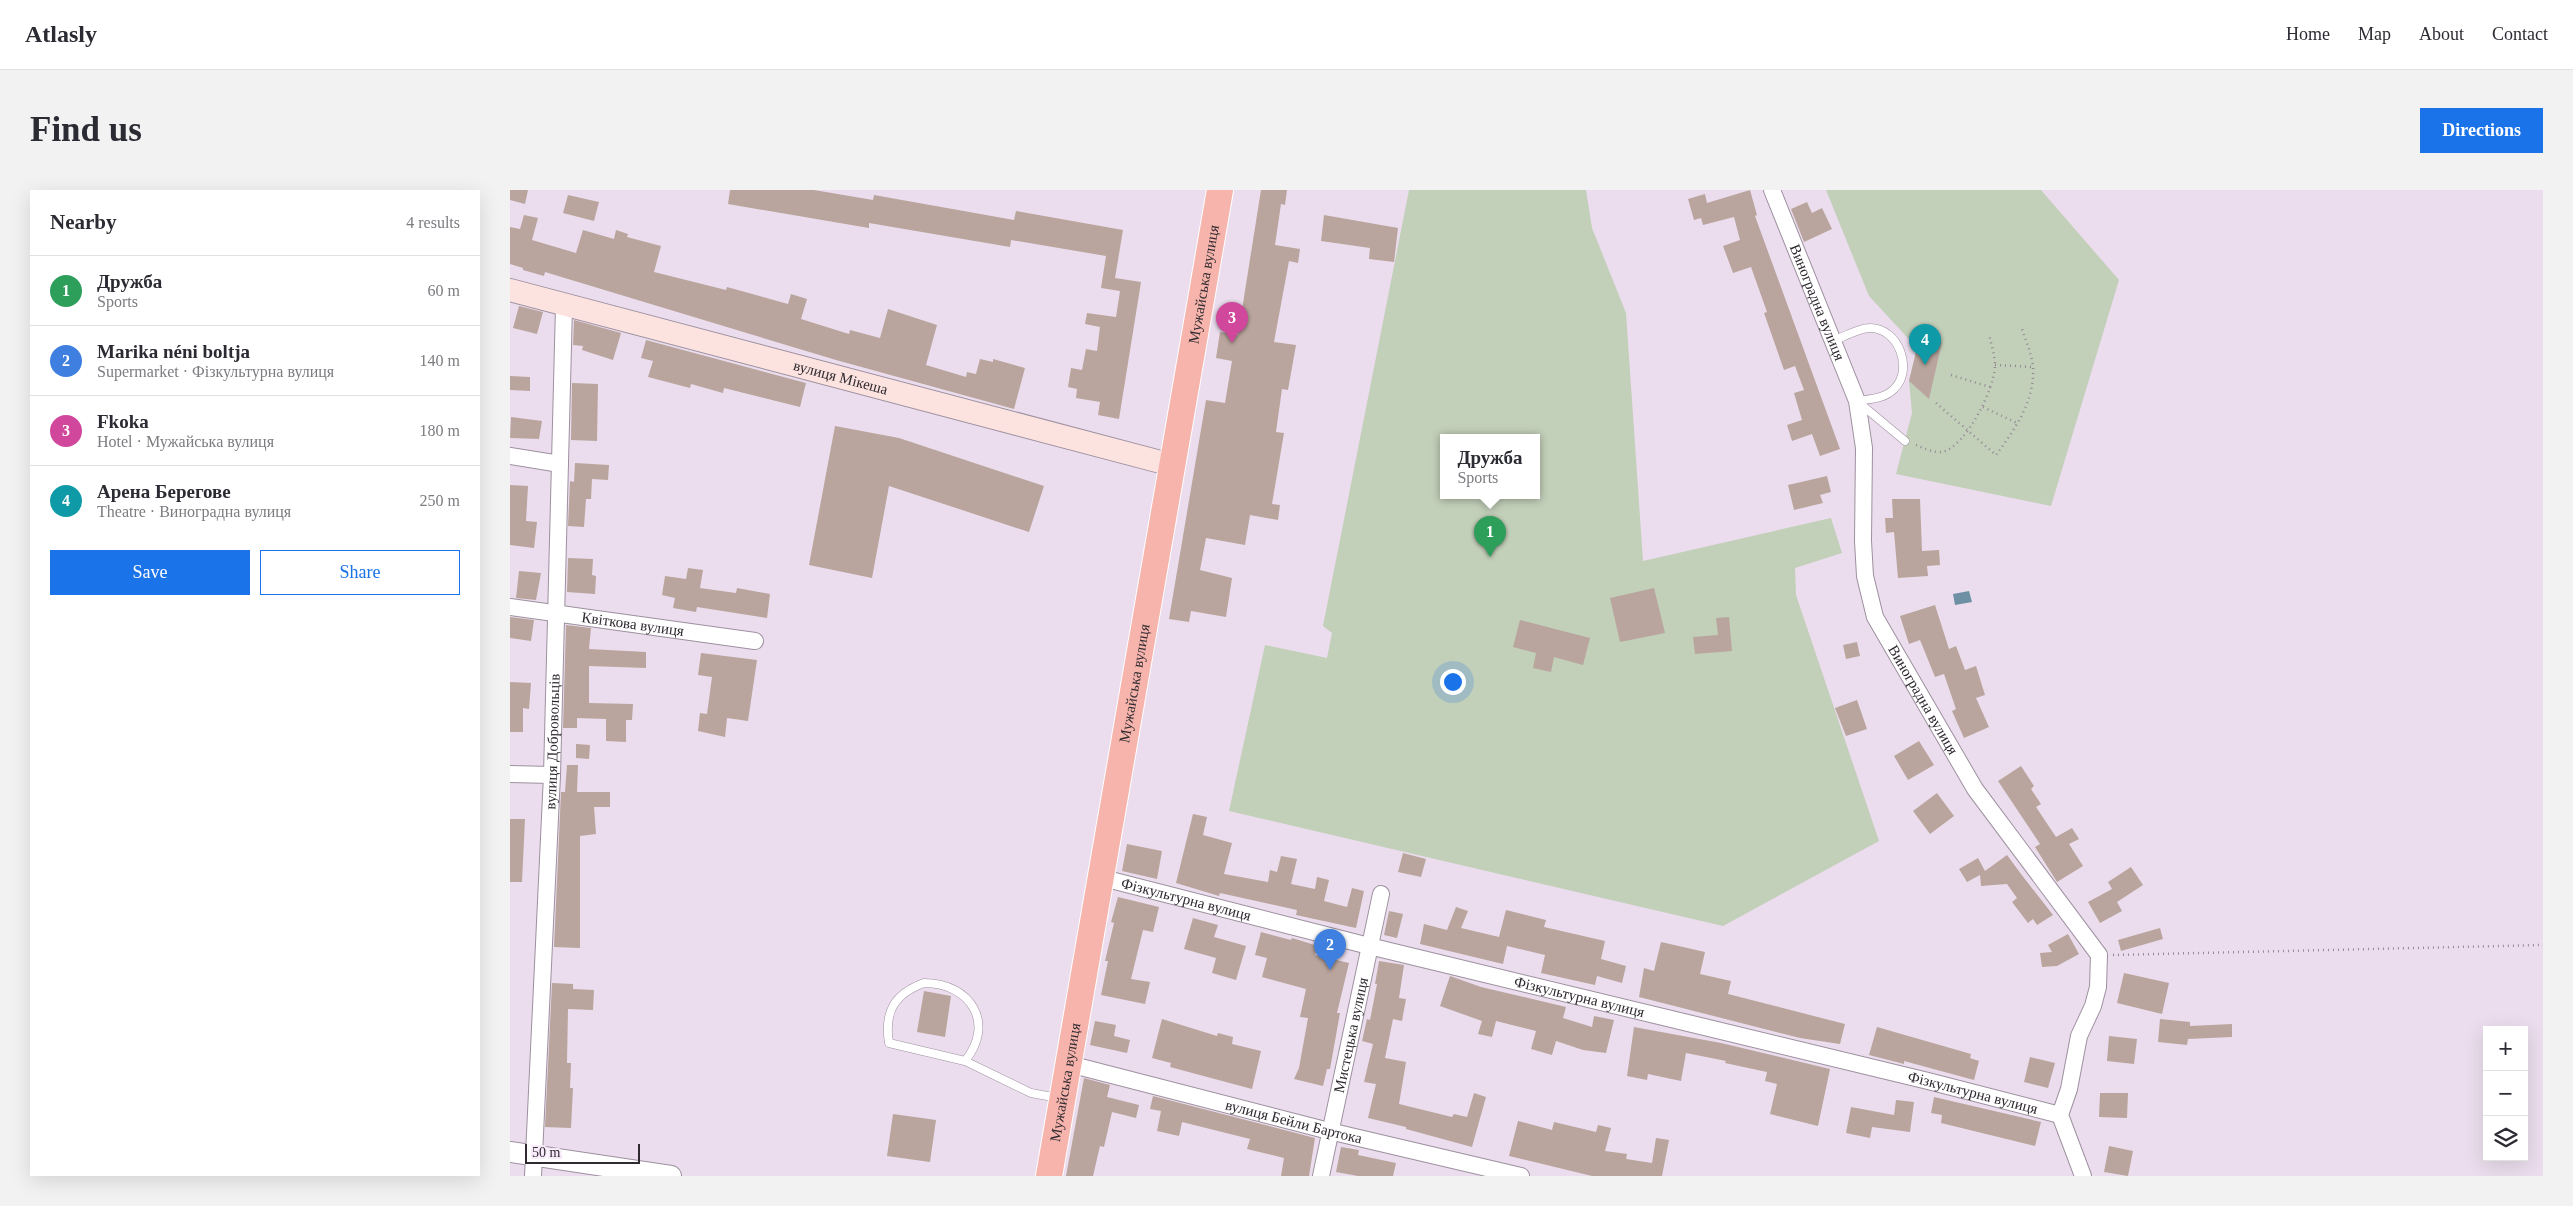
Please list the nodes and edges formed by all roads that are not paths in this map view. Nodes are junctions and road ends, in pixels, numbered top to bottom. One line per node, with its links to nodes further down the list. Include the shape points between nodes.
1 (1220, 190): 10 (highway, Мужайська вулиця)
2 (1772, 190): 5 (street, Виноградна вулиця)
3 (510, 290): 4 (main road, вулиця Мікеша)
4 (564, 306): 9 (street, вулиця Добровольців); 10 (main road, вулиця Мікеша)
5 (1833, 341): 6 (street, Виноградна вулиця); 6 (lane, via 1869,328 1888,334 1897,343 1904,360 1895,389 1884,396)
6 (1857, 401): 7 (lane); 22 (street, Виноградна вулиця, via 1864,448 1865,576 1875,617 1975,789 2100,955 2098,987 2079,1036 2069,1089)
7 (1905, 440)
8 (510, 456): 9 (street)
9 (560, 464): 12 (street, вулиця Добровольців)
10 (1172, 465): 16 (highway, Мужайська вулиця)
11 (510, 607): 12 (street, Квіткова вулиця)
12 (557, 614): 13 (street, Квіткова вулиця); 15 (street, вулиця Добровольців)
13 (755, 641)
14 (510, 774): 15 (street)
15 (552, 775): 25 (street, вулиця Добровольців)
16 (1099, 877): 18 (street, Фізкультурна вулиця); 20 (highway, Мужайська вулиця)
17 (1381, 894): 18 (street, Мистецька вулиця)
18 (1369, 946): 22 (street, Фізкультурна вулиця); 23 (street, Мистецька вулиця)
19 (965, 1061): 19 (lane, via 978,1036 976,1014 965,996 940,983 924,983 897,999 889,1012 888,1043); 21 (lane, via 1031,1093)
20 (1069, 1064): 21 (highway, Мужайська вулиця); 23 (street, вулиця Бейли Бартока)
21 (1063, 1099): 28 (highway, Мужайська вулиця)
22 (2060, 1115): 31 (street)
23 (1329, 1131): 29 (street, Мистецька вулиця); 30 (street, вулиця Бейли Бартока)
24 (510, 1152): 25 (street)
25 (536, 1155): 26 (street, вулиця Добровольців); 27 (street)
26 (534, 1176)
27 (671, 1176)
28 (1049, 1176)
29 (1321, 1176)
30 (1521, 1176)
31 (2083, 1176)

